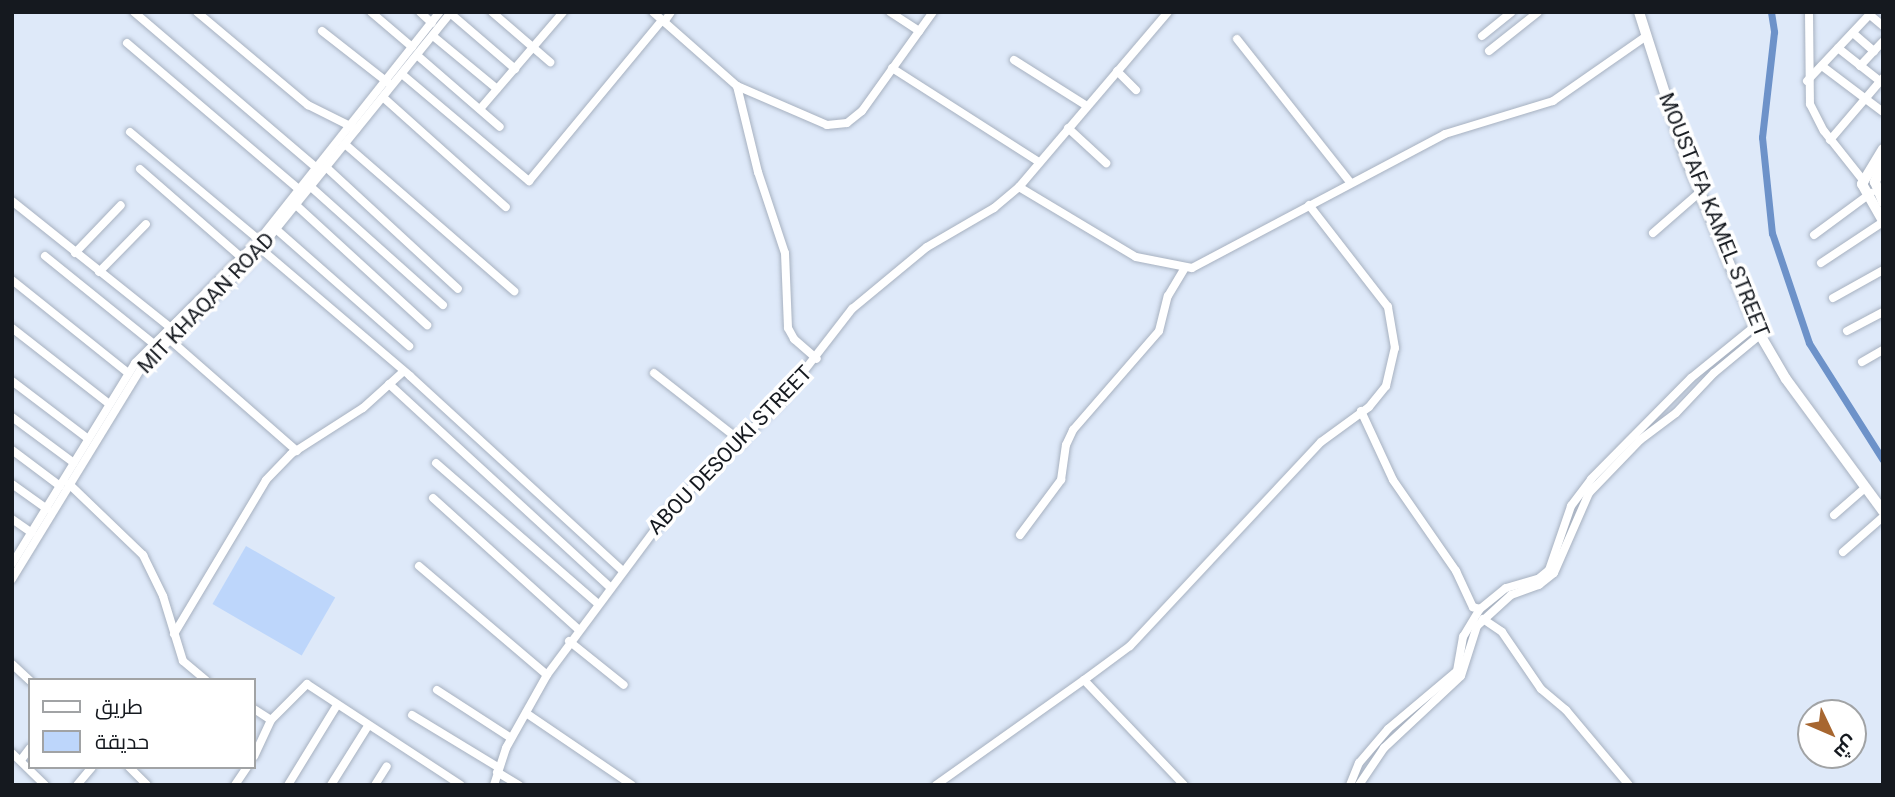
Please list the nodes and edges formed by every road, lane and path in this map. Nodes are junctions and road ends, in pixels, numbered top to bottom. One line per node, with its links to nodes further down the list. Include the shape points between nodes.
1 (134, 12): 67 (street)
2 (197, 12): 57 (street, via 308,106)
3 (371, 12): 31 (street)
4 (419, 12): 20 (street)
5 (440, 12): 20 (street, MIT KHAQAN ROAD)
6 (492, 12): 32 (street)
7 (563, 12): 32 (street)
8 (653, 12): 19 (street)
9 (671, 12): 19 (street)
10 (890, 12): 23 (street)
11 (933, 12): 23 (street)
12 (1168, 12): 43 (street, ABOU DESOUKI STREET)
13 (1512, 12): 26 (street)
14 (1538, 12): 34 (street)
15 (1639, 12): 27 (main road, MOUSTAFA KAMEL STREET)
16 (1809, 12): 47 (street)
17 (450, 13): 25 (street, MIT KHAQAN ROAD); 42 (street)
18 (1871, 13): 21 (street); 24 (street)
19 (663, 21): 44 (street, via 530,180 523,180); 48 (street)
20 (432, 23): 31 (street, MIT KHAQAN ROAD)
21 (1883, 26)
22 (322, 31): 46 (street)
23 (919, 31): 41 (street)
24 (1853, 33): 33 (street); 35 (street)
25 (433, 36): 36 (street, MIT KHAQAN ROAD); 49 (street)
26 (1482, 36)
27 (1646, 37): 69 (street, via 1553,102 1446,134); 74 (main road, MOUSTAFA KAMEL STREET)
28 (1237, 39): 69 (street)
29 (1883, 41): 35 (street)
30 (127, 43): 73 (street)
31 (412, 47): 46 (street, MIT KHAQAN ROAD)
32 (533, 47): 38 (street); 42 (street)
33 (1838, 48): 39 (street); 40 (street)
34 (1489, 51)
35 (1874, 51): 40 (street)
36 (418, 56): 44 (street, MIT KHAQAN ROAD); 54 (street)
37 (1014, 60): 53 (street)
38 (550, 62)
39 (1822, 66): 47 (street); 51 (street)
40 (1860, 66): 45 (street)
41 (892, 68): 48 (street, via 862,111 837,126 770,104); 63 (street)
42 (515, 69): 49 (street)
43 (1117, 71): 50 (street); 53 (street, ABOU DESOUKI STREET)
44 (403, 75): 52 (street, MIT KHAQAN ROAD)
45 (1881, 80): 51 (street)
46 (387, 82): 57 (street, MIT KHAQAN ROAD)
47 (1807, 82): 60 (street, via 1814,113)
48 (737, 86): 110 (street, via 758,173 783,240 789,328)
49 (497, 89): 54 (street)
50 (1136, 90)
51 (1865, 98): 55 (street); 60 (street)
52 (385, 99): 57 (street, MIT KHAQAN ROAD); 81 (street)
53 (1087, 106): 58 (street, ABOU DESOUKI STREET)
54 (480, 109): 56 (street)
55 (1882, 111)
56 (500, 127)
57 (355, 128): 61 (street, MIT KHAQAN ROAD); 67 (street, MIT KHAQAN ROAD)
58 (1068, 128): 63 (street, ABOU DESOUKI STREET); 65 (street)
59 (130, 132): 87 (street)
60 (1830, 140): 68 (street)
61 (346, 145): 67 (street, MIT KHAQAN ROAD); 97 (street)
62 (1883, 149): 68 (main road)
63 (1039, 162): 72 (street, ABOU DESOUKI STREET)
64 (1883, 162): 70 (main road)
65 (1105, 163)
66 (140, 169): 90 (street)
67 (322, 169): 71 (street, MIT KHAQAN ROAD); 73 (street, MIT KHAQAN ROAD); 96 (street)
68 (1862, 179): 75 (main road)
69 (1350, 183): 80 (street)
70 (1876, 186): 75 (street); 77 (main road)
71 (311, 187): 79 (street, MIT KHAQAN ROAD); 99 (street)
72 (1019, 187): 92 (street, via 1136,257); 110 (street, ABOU DESOUKI STREET, via 1000,204 898,267 852,309)
73 (300, 190): 87 (street, MIT KHAQAN ROAD)
74 (1700, 192): 85 (street); 104 (main road, MOUSTAFA KAMEL STREET)
75 (1866, 196): 82 (main road); 86 (street)
76 (12, 201): 88 (street)
77 (1883, 202)
78 (121, 205): 88 (street)
79 (296, 205): 84 (street, MIT KHAQAN ROAD); 101 (street)
80 (1310, 205): 92 (street, via 1200,265); 118 (street, via 1377,289 1391,316 1392,369 1379,397)
81 (506, 207)
82 (1883, 221): 91 (street)
83 (146, 224): 94 (street)
84 (277, 230): 87 (street, MIT KHAQAN ROAD); 108 (street)
85 (1653, 233)
86 (1815, 235)
87 (260, 244): 90 (street, MIT KHAQAN ROAD); 106 (street, MIT KHAQAN ROAD); 112 (street)
88 (75, 253): 94 (street)
89 (45, 256): 107 (street)
90 (242, 258): 102 (street, MIT KHAQAN ROAD)
91 (1821, 263)
92 (1184, 269): 136 (street, via 1168,296 1159,331 1073,430 1061,480)
93 (1883, 270): 98 (street)
94 (99, 272): 102 (street)
95 (12, 280): 113 (street)
96 (458, 289)
97 (514, 291)
98 (1833, 298)
99 (443, 305)
100 (1883, 312): 105 (street)
101 (427, 325)
102 (170, 327): 107 (street, MIT KHAQAN ROAD)
103 (12, 328): 117 (street)
104 (1757, 330): 128 (main road, MOUSTAFA KAMEL STREET, via 1786,379); 144 (street, via 1694,375 1591,479 1571,506 1546,574 1506,588); 145 (street, via 1589,493 1550,578 1511,595)
105 (1847, 331)
106 (169, 339): 123 (street); 127 (street, MIT KHAQAN ROAD, via 121,397)
107 (153, 343): 113 (street, MIT KHAQAN ROAD)
108 (409, 346)
109 (1883, 350): 111 (street)
110 (817, 359): 121 (street, ABOU DESOUKI STREET)
111 (1862, 362)
112 (404, 371): 116 (street); 140 (street)
113 (128, 373): 117 (street, MIT KHAQAN ROAD)
114 (654, 373): 121 (street)
115 (12, 381): 120 (street)
116 (389, 384): 123 (street, via 363,408); 142 (street)
117 (108, 403): 120 (street, MIT KHAQAN ROAD)
118 (1361, 411): 144 (street, via 1393,480 1444,553 1473,607); 153 (street, via 1321,442 1130,646)
119 (12, 416): 124 (street)
120 (87, 438): 124 (street, MIT KHAQAN ROAD)
121 (742, 442): 140 (street, ABOU DESOUKI STREET, via 671,508)
122 (12, 450): 127 (street)
123 (297, 451): 147 (street, via 260,487)
124 (74, 463): 127 (street, MIT KHAQAN ROAD)
125 (436, 463): 143 (street)
126 (12, 484): 130 (street)
127 (65, 484): 130 (street, MIT KHAQAN ROAD); 141 (street, MIT KHAQAN ROAD); 147 (street, via 142,555 163,596)
128 (1866, 488): 131 (main road, MOUSTAFA KAMEL STREET); 132 (street)
129 (433, 498): 146 (street)
130 (47, 509): 135 (street, MIT KHAQAN ROAD)
131 (1883, 511)
132 (1834, 515)
133 (1883, 517): 137 (street)
134 (12, 519): 135 (street)
135 (32, 533): 138 (street, MIT KHAQAN ROAD)
136 (1020, 535)
137 (1843, 552)
138 (14, 559)
139 (419, 566): 150 (street)
140 (622, 570): 142 (street, ABOU DESOUKI STREET)
141 (12, 579)
142 (610, 587): 143 (street, ABOU DESOUKI STREET)
143 (597, 603): 146 (street, ABOU DESOUKI STREET)
144 (1480, 609): 187 (street, via 1462,637 1457,671 1379,739 1359,763)
145 (1483, 619): 188 (street, via 1469,639 1461,676 1384,748); 189 (street, via 1502,632 1541,689 1566,710)
146 (578, 629): 148 (street, ABOU DESOUKI STREET)
147 (174, 634): 151 (street, via 183,661)
148 (569, 641): 150 (street, ABOU DESOUKI STREET); 154 (street)
149 (12, 664): 152 (street)
150 (547, 675): 158 (street, ABOU DESOUKI STREET)
151 (204, 678)
152 (28, 679)
153 (1084, 680): 185 (street); 186 (street)
154 (625, 684)
155 (437, 690): 162 (street)
156 (337, 705): 160 (street, via 304,684); 161 (street); 178 (street)
157 (256, 710): 160 (street)
158 (526, 713): 162 (street, ABOU DESOUKI STREET); 184 (street)
159 (412, 715): 173 (street)
160 (271, 720): 164 (street)
161 (368, 726): 179 (street); 181 (street)
162 (511, 738): 173 (street, ABOU DESOUKI STREET)
163 (28, 751): 166 (street)
164 (256, 752)
165 (12, 753): 166 (street)
166 (21, 760): 168 (street)
167 (387, 766): 180 (street)
168 (28, 767)
169 (30, 769): 174 (street)
170 (90, 769): 175 (street)
171 (131, 769): 176 (street)
172 (246, 769): 177 (street)
173 (498, 769): 182 (street, ABOU DESOUKI STREET); 183 (street)
174 (46, 784)
175 (77, 785)
176 (147, 785)
177 (235, 785)
178 (288, 785)
179 (331, 785)
180 (375, 785)
181 (461, 785)
182 (494, 785)
183 (519, 785)
184 (632, 785)
185 (936, 785)
186 (1184, 785)
187 (1350, 785)
188 (1359, 785)
189 (1629, 785)

